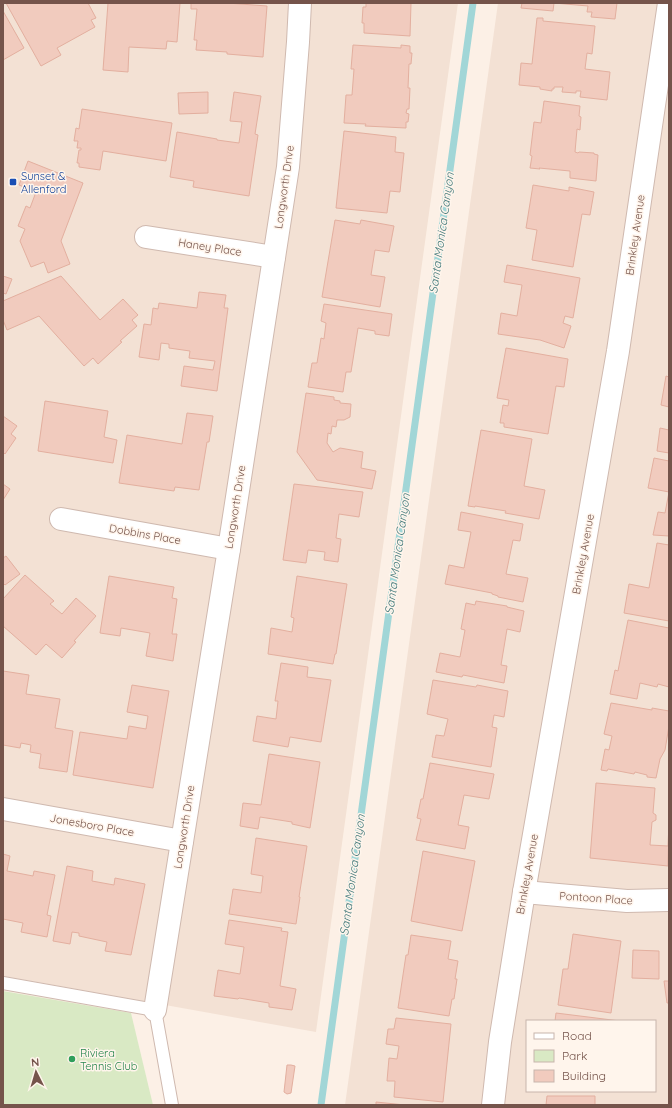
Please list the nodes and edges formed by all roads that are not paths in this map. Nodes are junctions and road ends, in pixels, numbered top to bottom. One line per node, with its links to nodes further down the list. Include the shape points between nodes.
1 (300, 3): 4 (street, Longworth Drive, via 288,167)
2 (668, 12): 9 (street, Brinkley Avenue, via 619,344)
3 (146, 237): 4 (street, Haney Place)
4 (274, 257): 6 (street, Longworth Drive)
5 (61, 519): 6 (street, Dobbins Place)
6 (229, 549): 8 (street, Longworth Drive)
7 (3, 808): 8 (street, Jonesboro Place)
8 (182, 841): 12 (street, Longworth Drive)
9 (524, 892): 10 (street, Pontoon Place, via 627,901); 14 (street, Brinkley Avenue, via 500,1042)
10 (669, 900)
11 (3, 983): 12 (lane)
12 (155, 1010): 13 (lane)
13 (172, 1105)
14 (493, 1105)

